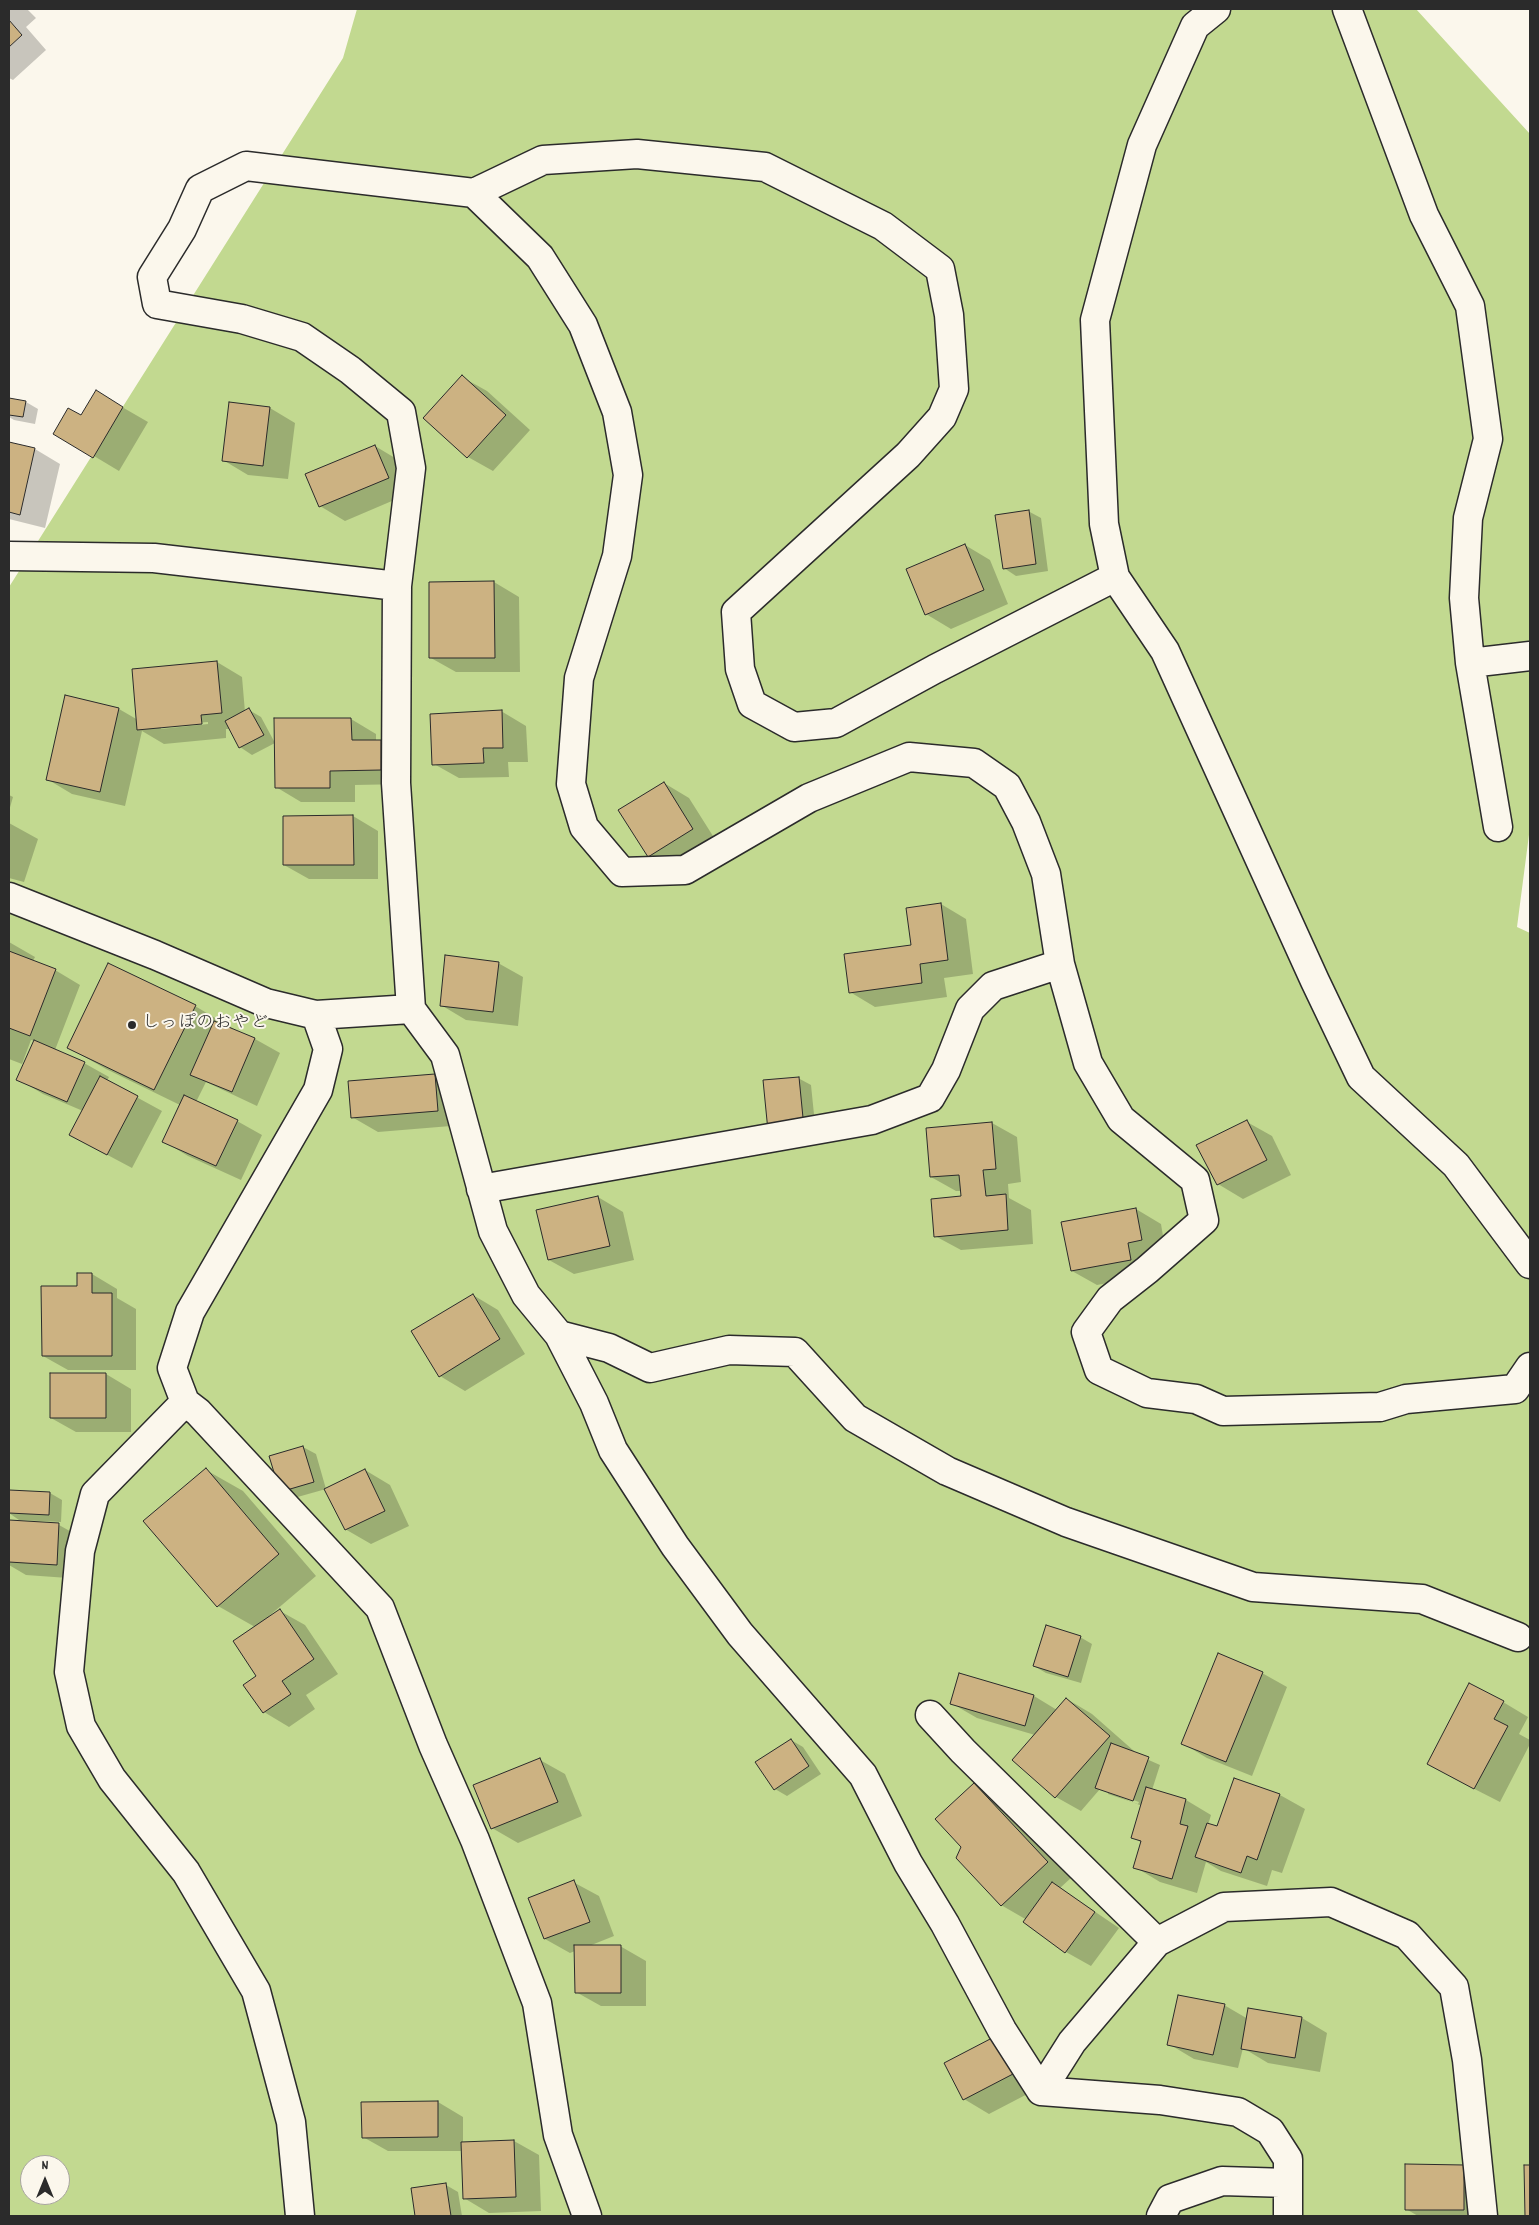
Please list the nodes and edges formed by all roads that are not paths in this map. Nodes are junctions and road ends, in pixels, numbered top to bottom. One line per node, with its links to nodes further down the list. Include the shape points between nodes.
1 (1216, 9): 5 (street, via 1195,26 1142,145 1095,320 1104,524)
2 (1348, 9): 8 (street, via 1424,215 1470,306 1488,438 1468,518 1464,598)
3 (474, 193): 5 (street, via 543,160 637,154 765,168 883,226 940,269 949,315 954,390 942,417 908,455 736,612 740,669 752,704 794,727 836,723); 6 (street, via 246,166 200,189 182,230 152,277 157,304 242,319 302,337 350,370 401,412 412,468); 11 (street, via 546,266 583,325 619,421 628,475 617,556 579,678 571,784 584,827 622,872 685,870 809,798 910,757 974,763 1007,786 1026,822 1046,874)
4 (9, 556): 6 (street, via 154,558)
5 (1115, 577): 15 (street, via 1165,651 1361,1077 1456,1165)
6 (397, 586): 12 (street, via 396,783)
7 (1530, 656): 8 (street)
8 (1470, 663): 9 (street)
9 (1498, 827)
10 (9, 897): 13 (street, via 266,1003)
11 (1060, 964): 14 (street, via 993,986 970,1009 946,1070 930,1098 872,1120); 17 (street, via 1088,1063 1121,1119 1195,1180 1204,1220 1110,1299 1086,1332 1099,1370 1147,1393 1196,1399 1223,1411 1380,1407 1406,1399 1515,1388)
12 (412, 1008): 13 (street); 14 (street, via 445,1056)
13 (316, 1015): 18 (street, via 328,1049 318,1090 190,1312 172,1368)
14 (481, 1189): 16 (street, via 492,1231 526,1295)
15 (1530, 1264)
16 (559, 1335): 19 (street, via 609,1348 650,1368 729,1350 795,1352 856,1418 947,1471 1066,1522 1253,1587 1422,1599); 22 (street, via 614,1450 675,1546 740,1634 863,1775 908,1863 1002,2030)
17 (1530, 1367)
18 (185, 1402): 24 (street, via 95,1494 80,1551 69,1672 81,1726 112,1779 186,1872 256,1991 291,2122); 25 (street, via 198,1412 380,1608 537,2004 558,2135)
19 (1518, 1637)
20 (930, 1715): 21 (street)
21 (1157, 1942): 22 (street, via 1072,2042); 28 (street, via 1224,1907 1332,1902 1407,1935 1454,1987 1467,2060)
22 (1041, 2091): 23 (street, via 1160,2100 1238,2112 1270,2132 1288,2159)
23 (1288, 2183): 26 (street, via 1222,2181 1170,2199); 27 (street)
24 (300, 2216)
25 (587, 2216)
26 (1161, 2216)
27 (1288, 2216)
28 (1483, 2216)

